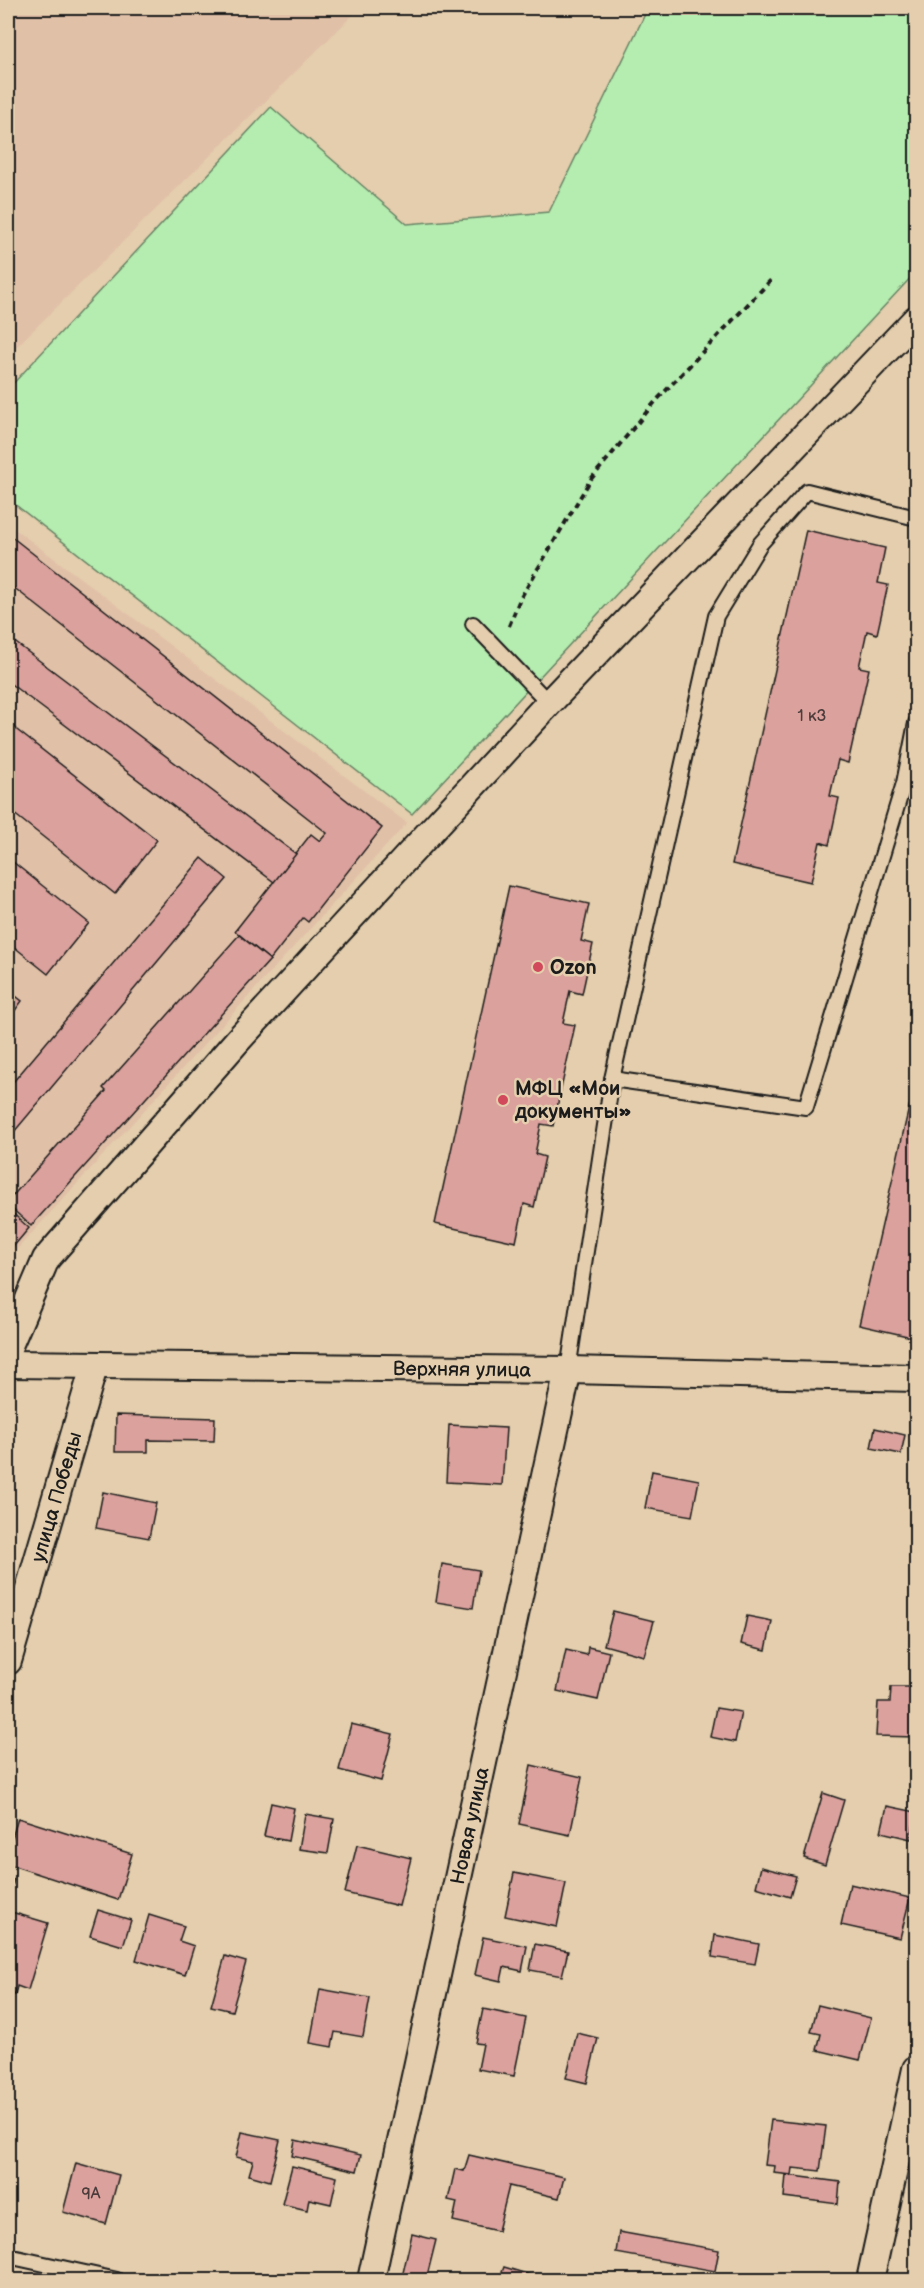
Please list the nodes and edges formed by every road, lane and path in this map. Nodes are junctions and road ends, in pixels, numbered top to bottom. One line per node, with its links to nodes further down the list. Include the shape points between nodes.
1 (771, 280): 5 (path, via 655,402 591,479 520,599)
2 (916, 319): 6 (street)
3 (916, 518): 9 (lane, via 807,491 760,544 716,615)
4 (473, 624): 5 (lane)
5 (499, 652): 6 (lane)
6 (549, 703): 10 (street, via 238,1040 46,1259)
7 (916, 723): 8 (lane)
8 (910, 784): 9 (lane, via 806,1107)
9 (612, 1079): 13 (lane)
10 (8, 1348)
11 (8, 1364): 12 (street, Верхняя улица)
12 (94, 1367): 13 (street, Верхняя улица); 15 (street, улица Победы)
13 (568, 1370): 14 (street, Верхняя улица); 19 (street, Новая улица)
14 (916, 1378)
15 (8, 1661)
16 (916, 2068): 20 (street)
17 (8, 2256): 18 (lane)
18 (117, 2280)
19 (371, 2280)
20 (870, 2280)

